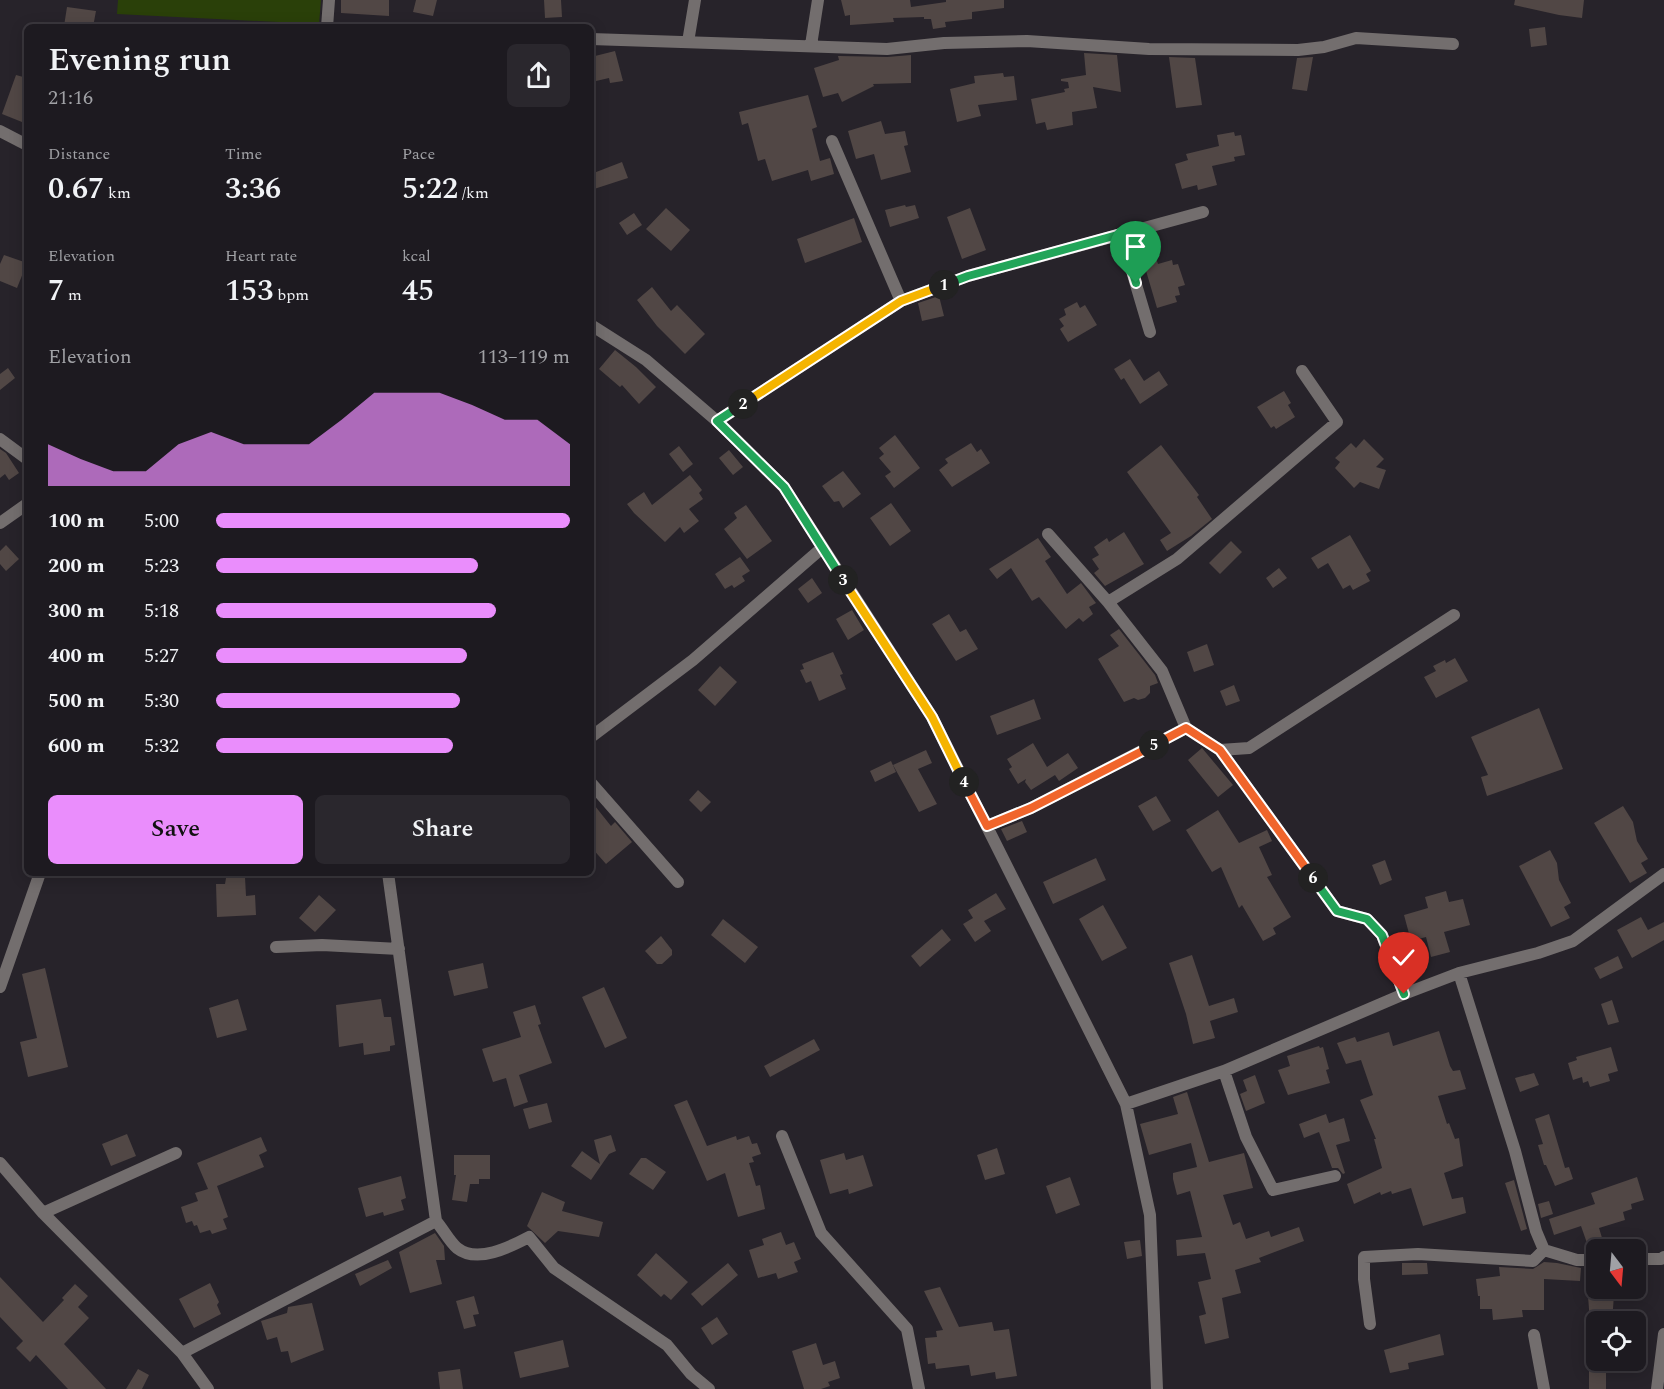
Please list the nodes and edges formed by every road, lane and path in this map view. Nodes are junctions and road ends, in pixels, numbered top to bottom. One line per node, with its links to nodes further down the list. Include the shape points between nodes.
1 (329, 0): 4 (street)
2 (695, 0): 6 (street)
3 (818, 0): 8 (street)
4 (327, 24)
5 (594, 39): 6 (street)
6 (688, 42): 8 (street)
7 (1453, 44): 8 (street, via 1356,38 1298,50 1149,49 1027,41 886,49)
8 (811, 45)
9 (0, 130): 11 (street)
10 (832, 141): 14 (street)
11 (24, 143)
12 (1203, 212): 13 (street)
13 (1121, 234): 14 (street, via 968,276); 16 (street)
14 (901, 301): 18 (street)
15 (594, 327): 18 (street, via 646,360)
16 (1150, 332)
17 (1302, 371): 25 (street, via 1337,422 1178,558)
18 (717, 421): 24 (street, via 784,487)
19 (0, 439): 20 (street)
20 (24, 457)
21 (24, 506): 22 (street)
22 (0, 524)
23 (1048, 534): 25 (street)
24 (822, 548): 28 (street, via 693,660); 31 (street, via 932,717)
25 (1108, 602): 27 (street, via 1162,671)
26 (1454, 615): 29 (street, via 1249,748)
27 (1186, 728): 29 (street); 31 (street, via 1031,808)
28 (594, 735)
29 (1220, 750): 40 (street, via 1337,911 1367,919 1382,935)
30 (594, 786): 35 (street)
31 (987, 826): 42 (street)
32 (1664, 874): 38 (street, via 1573,941)
33 (39, 876): 39 (street)
34 (388, 876): 37 (street)
35 (678, 882)
36 (276, 947): 37 (street)
37 (399, 949): 48 (street)
38 (1460, 973): 40 (street); 49 (street)
39 (0, 987)
40 (1404, 994): 41 (street)
41 (1224, 1071): 42 (street); 46 (street, via 1246,1137 1273,1190)
42 (1126, 1104): 62 (street, via 1150,1215)
43 (782, 1136): 61 (street, via 821,1233 907,1329)
44 (176, 1153): 47 (street)
45 (0, 1163): 47 (street)
46 (1335, 1176)
47 (44, 1213): 58 (street)
48 (436, 1221): 58 (street); 60 (street, via 456,1248 467,1253 488,1254 529,1237 554,1268 667,1345)
49 (1544, 1250): 52 (street); 54 (street, via 1533,1261 1418,1254 1364,1257)
50 (1662, 1258): 51 (street); 53 (street)
51 (1646, 1259)
52 (1586, 1260)
53 (1664, 1272)
54 (1370, 1324)
55 (1664, 1334): 57 (street)
56 (1534, 1335): 63 (street)
57 (1663, 1351): 64 (street)
58 (182, 1353): 59 (street)
59 (208, 1389)
60 (709, 1389)
61 (919, 1389)
62 (1157, 1389)
63 (1544, 1389)
64 (1657, 1389)

